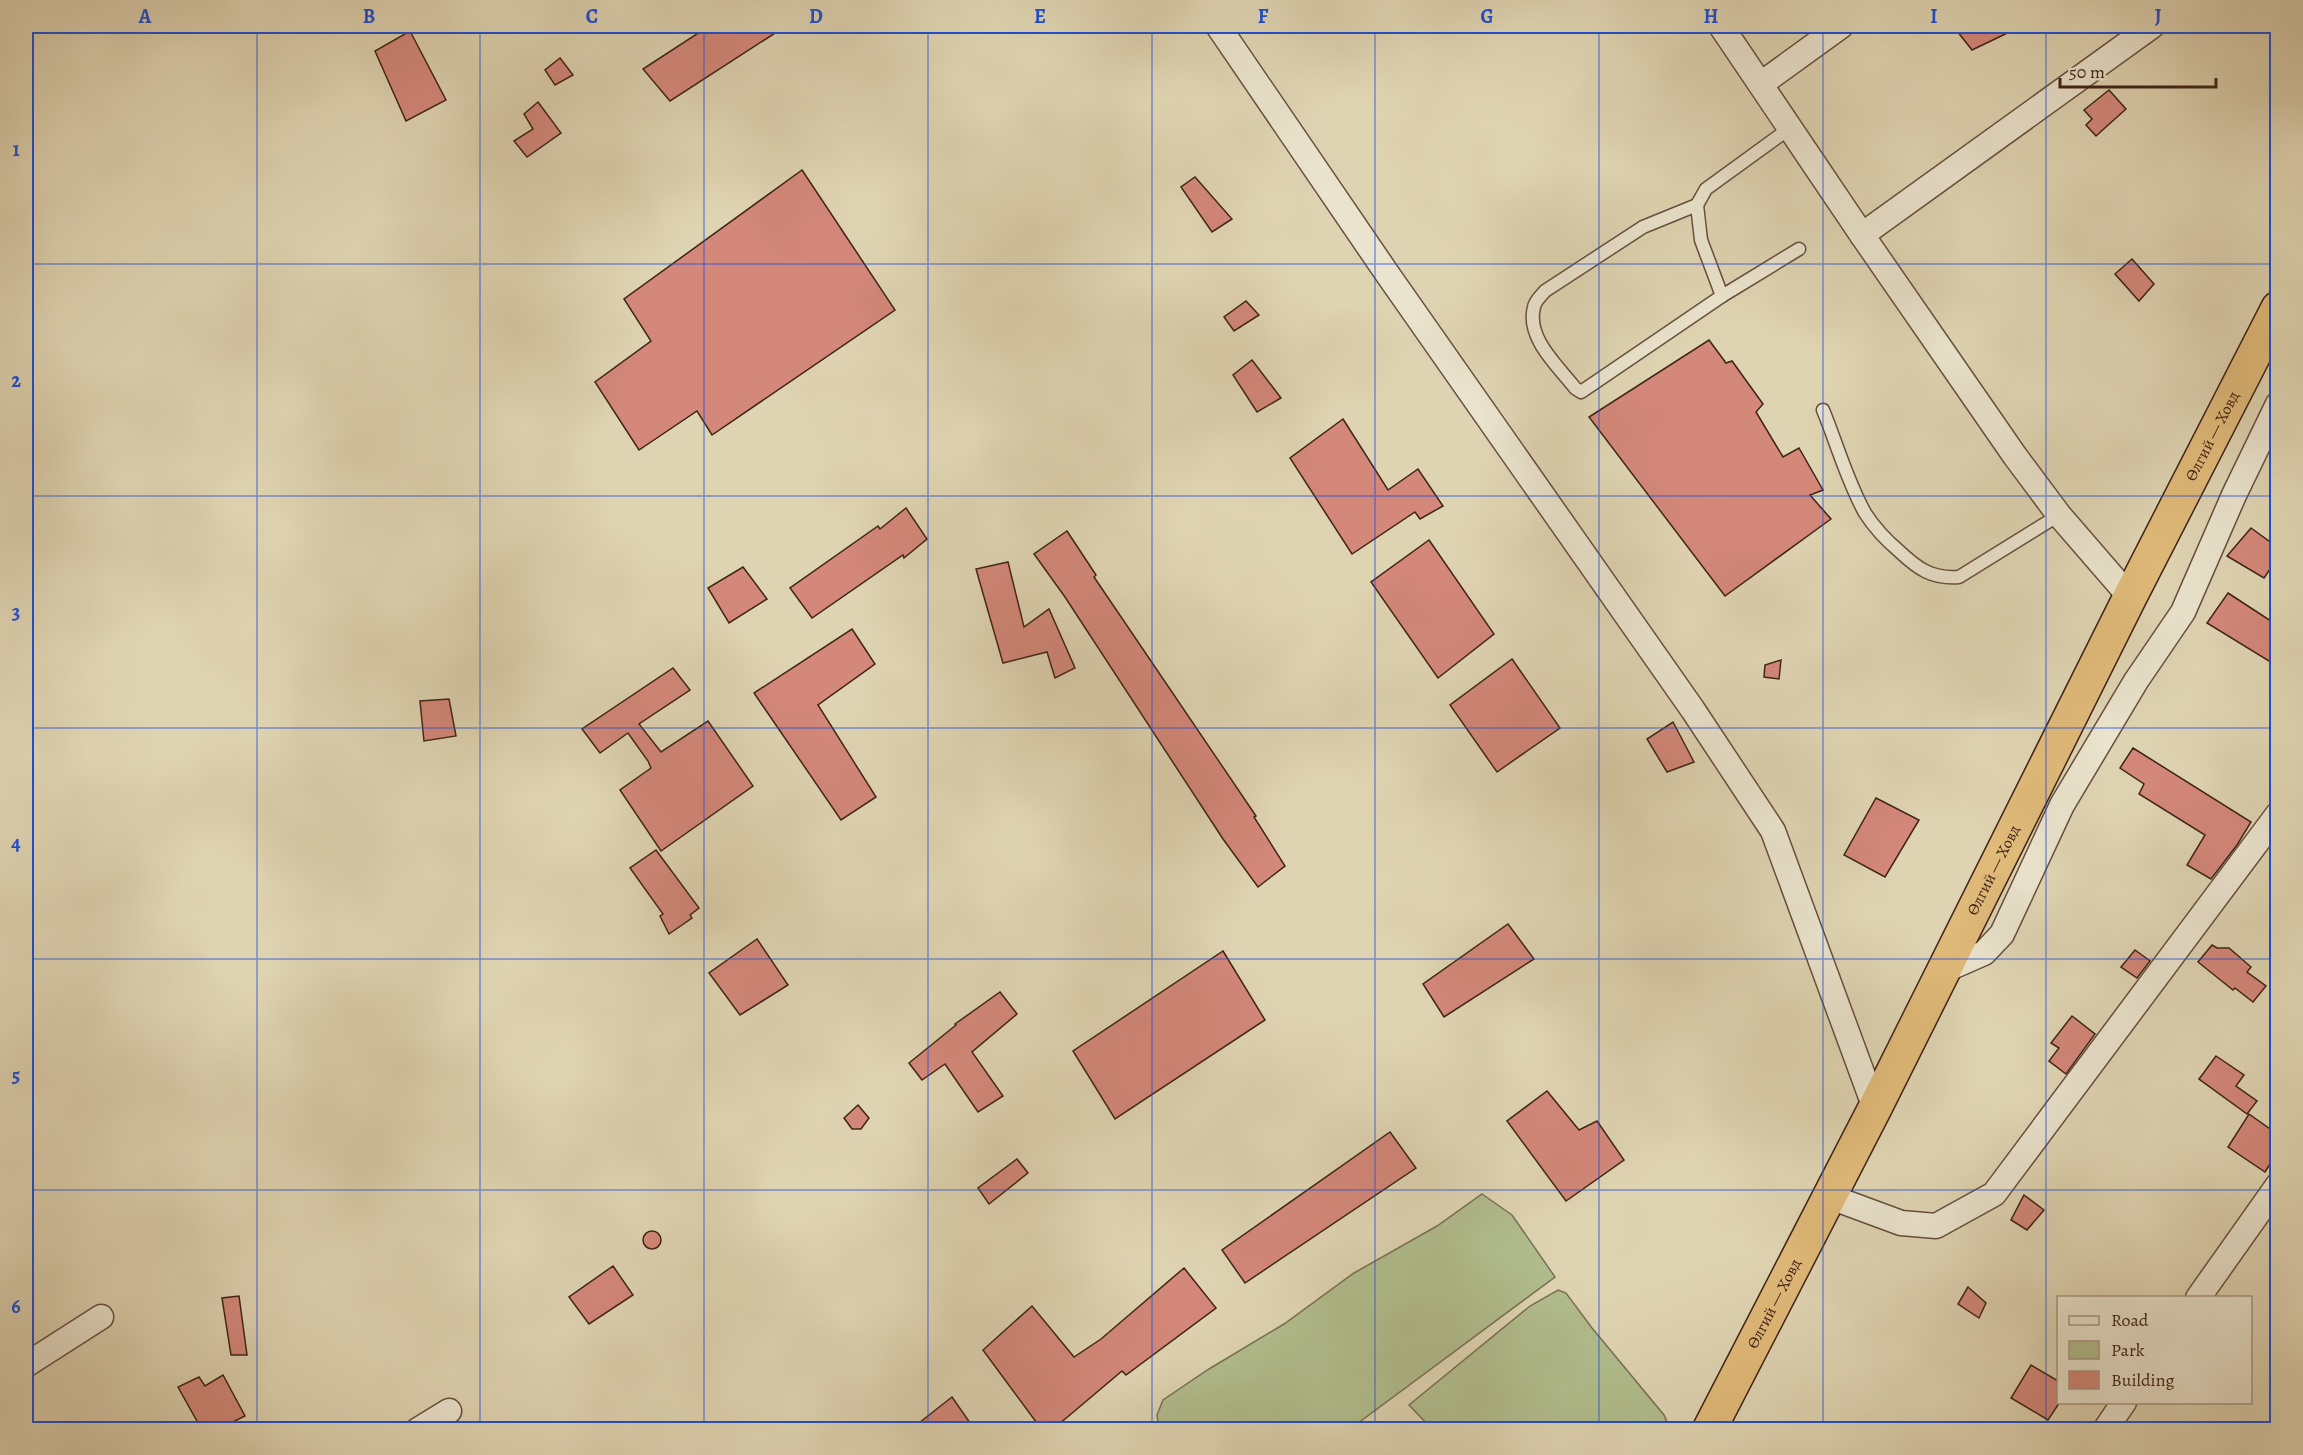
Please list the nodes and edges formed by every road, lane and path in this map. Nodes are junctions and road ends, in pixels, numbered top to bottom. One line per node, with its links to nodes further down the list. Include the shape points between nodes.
1 (1218, 26): 18 (street, via 1773,831)
2 (1721, 26): 5 (street)
3 (1841, 26): 5 (street)
4 (2152, 26): 8 (street)
5 (1761, 84): 6 (street)
6 (1791, 128): 7 (lane, via 1706,189); 8 (street)
7 (1697, 205): 10 (lane, via 1701,240); 10 (lane, via 1642,226 1545,291 1534,304 1532,321 1536,337 1581,392)
8 (1862, 235): 14 (street)
9 (1799, 249): 10 (lane)
10 (1722, 296)
11 (2277, 308): 15 (highway, Өлгий — Ховд)
12 (2277, 404): 17 (street, via 2183,612 2136,681 2062,805 2002,934 1984,953)
13 (1823, 410): 14 (lane, via 1866,514 1903,556 1930,576 1959,577)
14 (2058, 515): 15 (street)
15 (2130, 597): 17 (highway, Өлгий — Ховд)
16 (2277, 814): 20 (street, via 1994,1194 1936,1226 1900,1223)
17 (1943, 971): 18 (highway, Өлгий — Ховд)
18 (1875, 1108): 20 (highway, Өлгий — Ховд)
19 (2277, 1185): 21 (street)
20 (1828, 1196): 27 (highway, Өлгий — Ховд)
21 (2199, 1296)
22 (101, 1317): 23 (street)
23 (26, 1365)
24 (2123, 1404): 28 (street)
25 (449, 1411): 26 (street)
26 (418, 1430)
27 (1708, 1430)
28 (2105, 1430)

